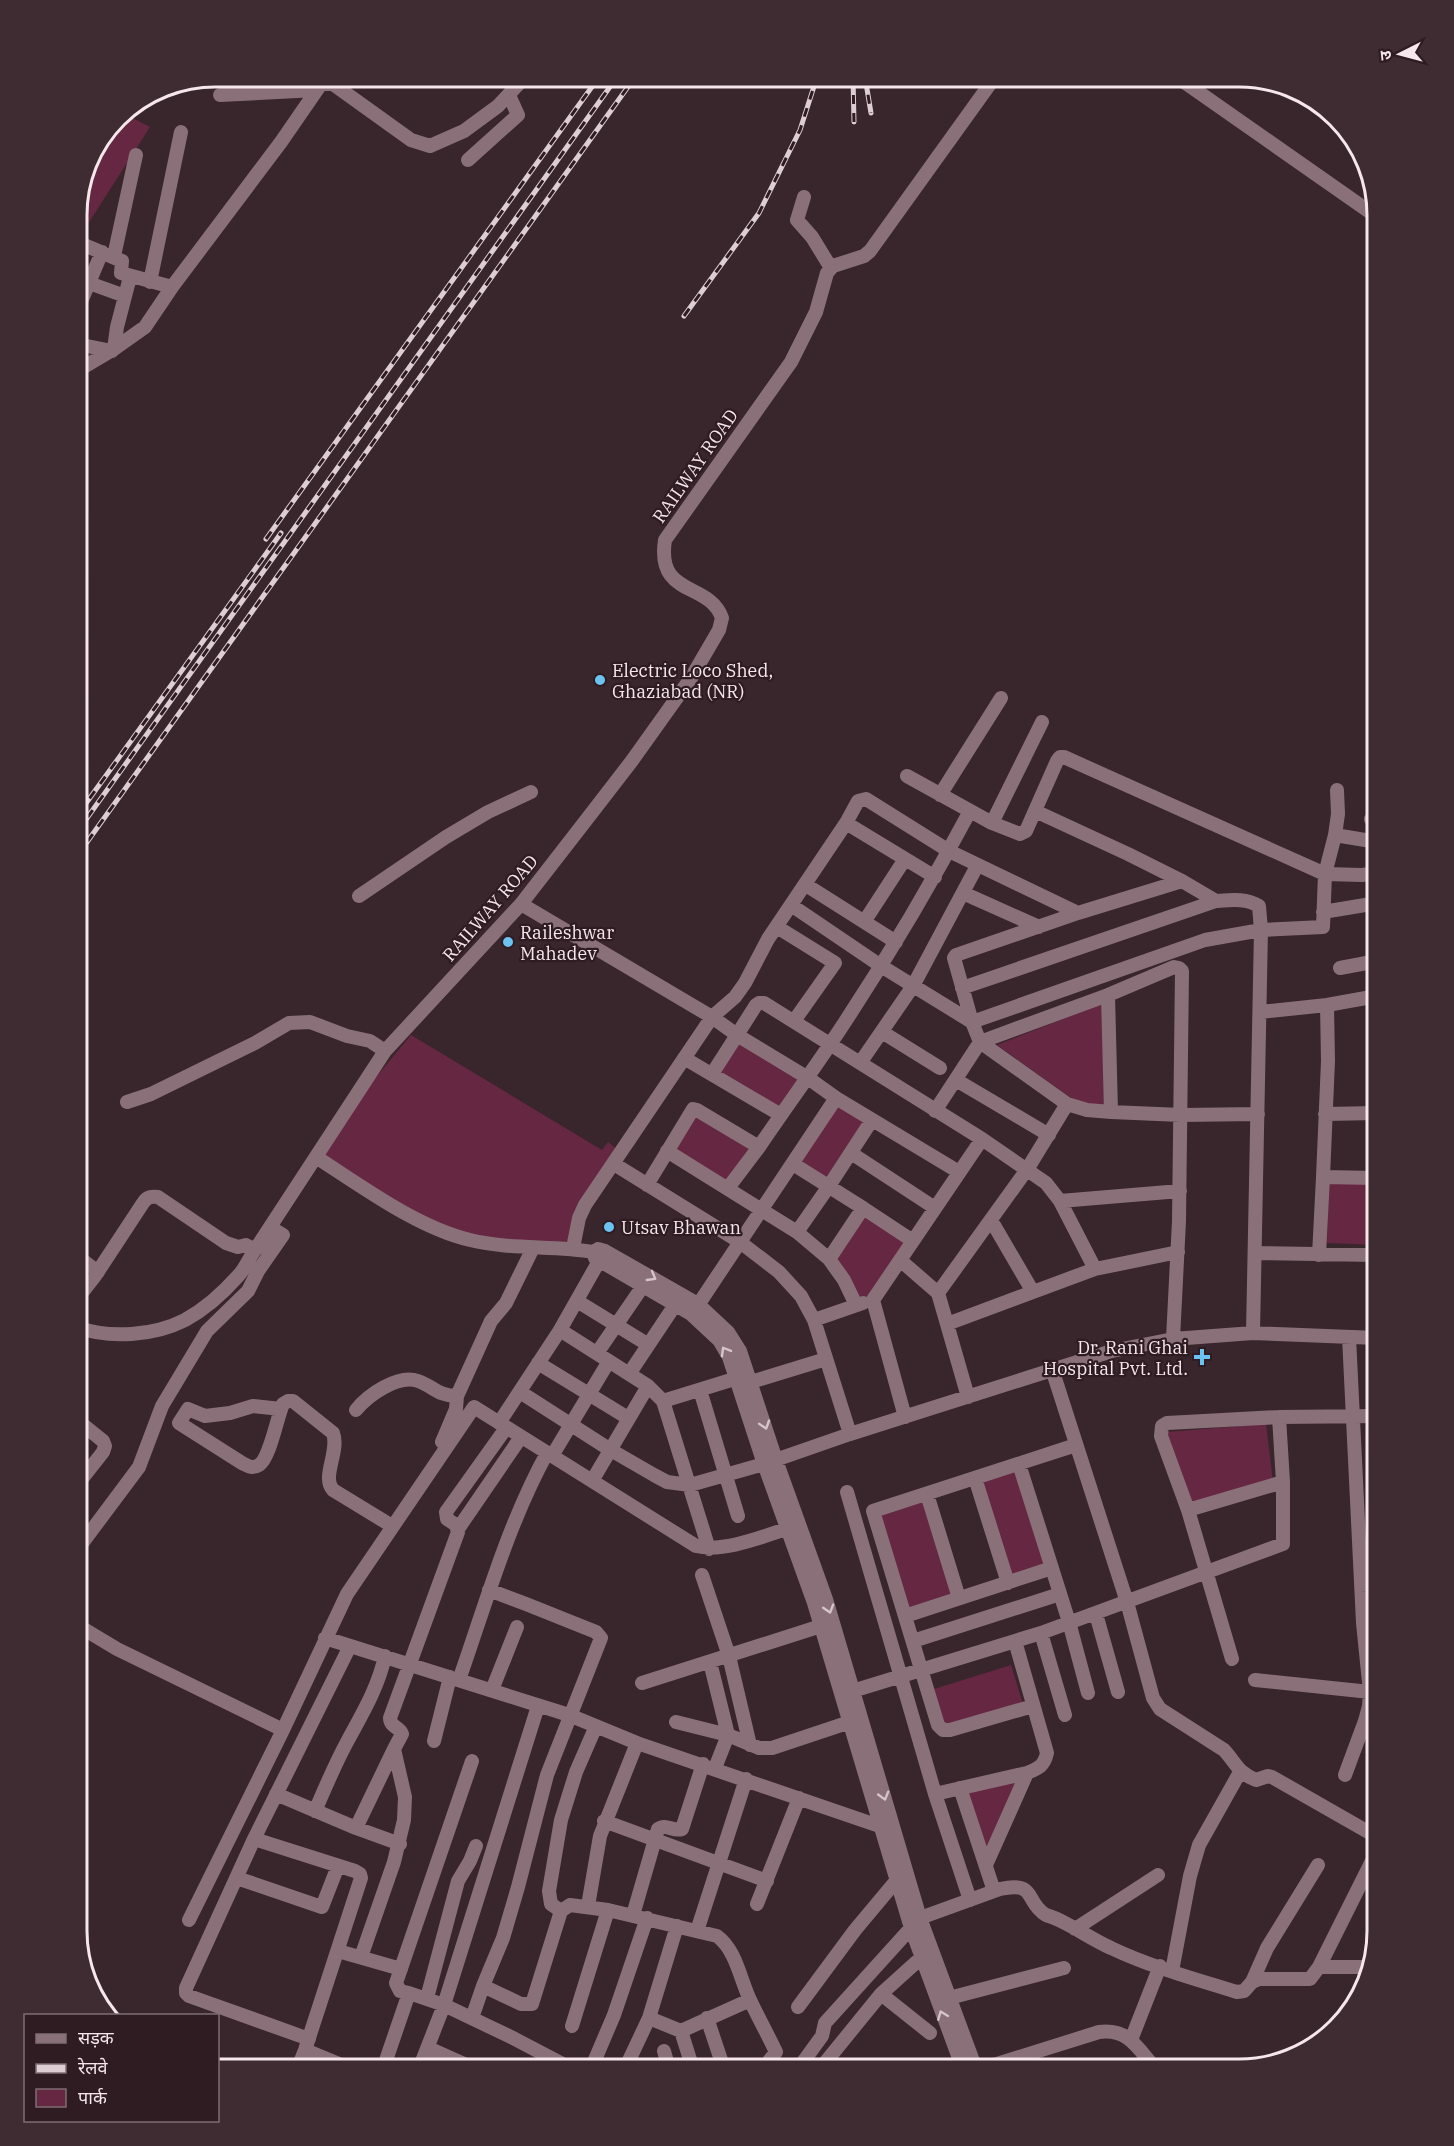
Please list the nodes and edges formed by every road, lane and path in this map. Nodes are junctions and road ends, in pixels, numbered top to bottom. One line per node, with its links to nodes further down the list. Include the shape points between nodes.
1 (286, 87): 7 (street)
2 (316, 87): 21 (street, via 275,151)
3 (337, 87): 8 (street, via 411,141 430,146 464,131)
4 (516, 87): 8 (street)
5 (988, 87): 16 (street, via 870,251)
6 (1191, 87): 13 (street)
7 (220, 95)
8 (509, 95): 11 (street, via 518,115)
9 (181, 132): 19 (street)
10 (136, 154): 15 (street)
11 (468, 160)
12 (804, 197): 16 (street, via 797,220)
13 (1367, 210)
14 (87, 246): 15 (street)
15 (108, 254): 17 (street, via 122,261 121,273); 18 (street)
16 (831, 268): 49 (street, RAILWAY ROAD, via 816,312 791,362 665,540 664,567 691,592 714,603 722,618 719,630 657,727)
17 (130, 277): 19 (street); 22 (street)
18 (87, 278)
19 (150, 282): 21 (street)
20 (87, 283): 22 (street)
21 (172, 287): 24 (street, via 141,332)
22 (125, 296): 24 (street)
23 (87, 346): 24 (street)
24 (113, 350): 25 (street)
25 (87, 366)
26 (1001, 698): 31 (street)
27 (1042, 722): 35 (street)
28 (908, 776): 31 (street)
29 (1337, 790): 36 (street)
30 (531, 792): 47 (street, via 446,837)
31 (939, 795): 32 (street)
32 (970, 811): 35 (street); 38 (street)
33 (1035, 811): 35 (street, via 1024,833); 41 (street, via 1057,761 1064,757); 44 (street)
34 (846, 823): 38 (street, via 858,801 866,799); 39 (street); 45 (street)
35 (992, 823)
36 (1335, 835): 37 (street); 41 (street)
37 (1367, 840)
38 (948, 851): 40 (street); 43 (street)
39 (905, 859): 43 (street); 54 (street)
40 (977, 866): 46 (street); 53 (street)
41 (1325, 873): 42 (street); 52 (street)
42 (1367, 874)
43 (935, 877): 58 (street)
44 (1182, 881): 48 (street); 53 (street)
45 (806, 885): 50 (street); 54 (street)
46 (963, 893): 56 (street); 64 (street)
47 (359, 896)
48 (1216, 901): 57 (street, via 1251,901 1259,906); 65 (street)
49 (521, 904): 70 (street); 77 (street, RAILWAY ROAD)
50 (791, 905): 55 (street); 59 (street)
51 (1367, 905): 52 (street)
52 (1323, 912): 57 (street, via 1323,927)
53 (1078, 913): 56 (street)
54 (864, 922): 58 (street)
55 (777, 927): 60 (street); 70 (street, via 745,983)
56 (1039, 927): 65 (street, via 956,955 954,962)
57 (1262, 930): 69 (street); 72 (street, via 1205,940)
58 (896, 942): 62 (street)
59 (848, 943): 60 (street); 62 (street)
60 (835, 963): 71 (street)
61 (1367, 963): 63 (street)
62 (880, 966): 64 (street); 76 (street)
63 (1340, 968)
64 (913, 986): 72 (street); 73 (street)
65 (962, 988): 72 (street)
66 (1108, 995): 75 (street); 88 (street); 93 (street, via 1174,967 1182,971)
67 (1367, 998): 68 (street)
68 (1327, 1005): 69 (street); 91 (street)
69 (1260, 1012): 90 (street)
70 (712, 1017): 74 (street); 78 (street)
71 (794, 1021): 74 (street, via 759,1003); 76 (street)
72 (972, 1022): 75 (street)
73 (882, 1032): 79 (street); 80 (street)
74 (737, 1035): 81 (street); 82 (street)
75 (980, 1042): 83 (street); 86 (street)
76 (831, 1044): 79 (street); 82 (street)
77 (385, 1051): 85 (street, via 370,1041 310,1022 289,1023 151,1094); 100 (street, RAILWAY ROAD)
78 (684, 1058): 81 (street); 101 (street)
79 (860, 1063): 87 (street)
80 (940, 1068)
81 (712, 1074): 92 (street)
82 (807, 1078): 84 (street); 92 (street)
83 (956, 1080): 87 (street); 95 (street)
84 (836, 1098): 94 (street); 102 (street)
85 (127, 1102)
86 (1067, 1104): 88 (street); 95 (street)
87 (935, 1112): 96 (street)
88 (1111, 1112): 93 (street)
89 (1367, 1113): 91 (street)
90 (1258, 1114): 93 (street); 123 (street)
91 (1325, 1114): 105 (street)
92 (781, 1115): 97 (street)
93 (1181, 1115): 110 (street)
94 (872, 1120): 99 (street); 104 (street)
95 (1048, 1135): 103 (street)
96 (982, 1139): 103 (street); 104 (street)
97 (759, 1147): 98 (street, via 693,1109); 109 (street)
98 (667, 1151): 107 (street); 109 (street)
99 (851, 1153): 108 (street); 113 (street)
100 (316, 1157): 119 (street, via 446,1232 469,1240); 124 (street, RAILWAY ROAD)
101 (614, 1164): 107 (street); 120 (street, via 585,1205)
102 (793, 1164): 108 (street); 114 (street)
103 (1028, 1168): 111 (street); 115 (street)
104 (959, 1172): 113 (street)
105 (1323, 1177): 106 (street); 125 (street)
106 (1367, 1178)
107 (647, 1185): 118 (street)
108 (829, 1186): 112 (street); 116 (street)
109 (728, 1188): 114 (street)
110 (1180, 1191): 111 (street); 121 (street)
111 (1060, 1201): 130 (street)
112 (863, 1208): 117 (street); 127 (street)
113 (935, 1208): 117 (street)
114 (762, 1210): 116 (street); 118 (street)
115 (991, 1220): 134 (street); 135 (street)
116 (796, 1232): 127 (street)
117 (913, 1241): 128 (street)
118 (740, 1242): 140 (street); 141 (street, via 779,1272 801,1296)
119 (532, 1248): 120 (street); 162 (street, via 506,1303 491,1321)
120 (573, 1248): 122 (street)
121 (1178, 1252): 130 (street); 148 (street)
122 (600, 1253): 133 (street); 137 (street); 140 (street, one-way to 140)
123 (1256, 1253): 125 (street); 146 (street)
124 (253, 1254): 131 (street, via 246,1245 226,1243 151,1196); 144 (street, via 240,1275 184,1321 137,1333); 196 (street, via 278,1232 283,1236 248,1291 207,1330 162,1406 139,1467)
125 (1319, 1255): 126 (street)
126 (1367, 1255)
127 (829, 1259): 139 (street)
128 (900, 1260): 135 (street); 136 (street)
129 (87, 1264): 131 (street)
130 (1095, 1269): 134 (street)
131 (98, 1272): 132 (street)
132 (87, 1286)
133 (643, 1286): 138 (street); 143 (street)
134 (1033, 1292): 142 (street)
135 (938, 1293): 142 (street)
136 (873, 1300): 139 (street); 169 (street)
137 (577, 1301): 143 (street); 145 (street)
138 (675, 1305): 140 (street); 150 (street)
139 (856, 1305): 141 (street)
140 (695, 1309): 157 (street, via 728,1332 741,1351)
141 (814, 1320): 152 (street)
142 (947, 1324): 163 (street)
143 (616, 1325): 150 (street); 151 (street)
144 (87, 1329)
145 (560, 1330): 151 (street); 154 (street)
146 (1253, 1333): 147 (street); 148 (street)
147 (1349, 1337): 149 (street); 167 (street)
148 (1173, 1338): 155 (street)
149 (1367, 1338)
150 (647, 1344): 156 (street)
151 (597, 1353): 153 (street)
152 (826, 1359): 157 (street); 175 (street)
153 (609, 1361): 156 (street); 161 (street)
154 (538, 1363): 160 (street); 161 (street)
155 (1052, 1369): 163 (street); 177 (street)
156 (629, 1374): 158 (street)
157 (745, 1379): 159 (street); 180 (street)
158 (648, 1386): 164 (street); 170 (street)
159 (700, 1390): 164 (street); 183 (street)
160 (520, 1392): 172 (street); 173 (street)
161 (589, 1394): 170 (street); 172 (street)
162 (457, 1396): 166 (street, via 445,1396 417,1381 401,1380 365,1399); 190 (street, via 452,1423)
163 (968, 1397): 169 (street)
164 (663, 1401): 187 (street)
165 (281, 1409): 165 (street, via 258,1466 250,1467 179,1423 188,1409 206,1416 253,1406); 193 (street, via 283,1404 293,1401 333,1432 335,1447 329,1486)
166 (356, 1410)
167 (1354, 1416): 168 (street); 171 (street); 202 (street)
168 (1367, 1416)
169 (905, 1417): 175 (street)
170 (628, 1418): 178 (street)
171 (1279, 1418): 186 (street); 191 (street, via 1162,1426 1161,1436)
172 (571, 1425): 178 (street); 179 (street)
173 (503, 1426): 176 (street); 190 (street, via 474,1407); 195 (street, via 446,1512 447,1519)
174 (87, 1428): 182 (street, via 105,1446)
175 (850, 1434): 180 (street)
176 (522, 1437): 179 (street); 195 (street)
177 (1076, 1445): 181 (street); 207 (street)
178 (609, 1449): 185 (street); 187 (street, via 668,1482)
179 (550, 1454): 185 (street); 204 (street, via 530,1483)
180 (770, 1462): 183 (street); 194 (street)
181 (1019, 1464): 184 (street); 198 (street)
182 (87, 1472)
183 (726, 1476): 187 (street); 192 (street)
184 (975, 1478): 189 (street); 201 (street)
185 (592, 1481): 197 (street, via 696,1546)
186 (1283, 1482): 191 (street); 199 (street, via 1283,1544)
187 (690, 1485): 197 (street)
188 (847, 1492): 226 (street)
189 (927, 1494): 206 (street); 209 (street, via 873,1511)
190 (403, 1510): 193 (street)
191 (1188, 1510): 199 (street)
192 (738, 1516)
193 (392, 1526): 216 (street, via 347,1594)
194 (794, 1527): 197 (street); 211 (street); 233 (street, one-way to 233, via 826,1599)
195 (458, 1529): 224 (street)
196 (87, 1536)
197 (709, 1549)
198 (1052, 1568): 201 (street); 205 (street)
199 (1206, 1573): 207 (street); 222 (street)
200 (702, 1575): 221 (street)
201 (1008, 1583): 206 (street)
202 (1361, 1585): 203 (street); 213 (street)
203 (1367, 1585)
204 (489, 1590): 227 (street); 238 (street, via 599,1635 600,1643)
205 (1060, 1594): 210 (street); 217 (street)
206 (959, 1598): 209 (street)
207 (1127, 1602): 208 (street); 251 (street, via 1160,1709 1224,1750)
208 (1096, 1614): 210 (street); 231 (street)
209 (905, 1616): 217 (street)
210 (1069, 1622): 215 (street); 234 (street)
211 (821, 1626): 221 (street); 233 (street)
212 (517, 1627): 230 (street)
213 (1367, 1629)
214 (87, 1631): 243 (street)
215 (1041, 1633): 218 (street); 239 (street)
216 (325, 1638): 219 (street); 243 (street)
217 (913, 1641): 225 (street)
218 (1015, 1641): 225 (street); 236 (street)
219 (350, 1646): 220 (street); 256 (street)
220 (385, 1656): 224 (street); 259 (street, via 375,1688)
221 (729, 1656): 223 (street); 247 (street)
222 (1232, 1659)
223 (710, 1662): 229 (street); 244 (street)
224 (411, 1665): 227 (street); 248 (street, via 390,1718 402,1734)
225 (921, 1669): 226 (street); 236 (street, via 938,1725 944,1730)
226 (900, 1675): 233 (street); 257 (street)
227 (454, 1678): 230 (street); 245 (street)
228 (1255, 1680): 232 (street)
229 (642, 1683)
230 (492, 1690): 235 (street)
231 (1118, 1692)
232 (1367, 1692)
233 (847, 1693): 241 (street); 263 (street, one-way to 263)
234 (1088, 1693)
235 (538, 1706): 238 (street); 305 (street)
236 (1033, 1706): 252 (street, via 1047,1753 1040,1768)
237 (1367, 1714): 253 (street)
238 (569, 1715): 242 (street); 299 (street, via 547,1775 503,1938)
239 (1065, 1715)
240 (676, 1722): 244 (street)
241 (850, 1722): 247 (street, via 772,1748); 261 (street)
242 (596, 1726): 246 (street); 283 (street, via 561,1820 549,1891 551,1904)
243 (283, 1730): 285 (street)
244 (728, 1736): 247 (street); 250 (street)
245 (434, 1740)
246 (637, 1743): 250 (street); 260 (street)
247 (750, 1745)
248 (394, 1749): 262 (street); 267 (street, via 405,1797)
249 (472, 1761): 297 (street)
250 (709, 1766): 254 (street); 266 (street, via 682,1829 658,1828)
251 (1240, 1772): 264 (street, via 1256,1780 1272,1777); 296 (street, via 1199,1845)
252 (1027, 1773): 255 (street); 270 (street)
253 (1345, 1775)
254 (746, 1779): 258 (street); 269 (street)
255 (960, 1788): 257 (street); 270 (street)
256 (276, 1794): 259 (street); 265 (street)
257 (935, 1794): 279 (street)
258 (799, 1798): 261 (street); 276 (street)
259 (315, 1810): 262 (street)
260 (604, 1821): 266 (street); 281 (street)
261 (880, 1826): 263 (street); 277 (street)
262 (356, 1828): 267 (street)
263 (895, 1831): 286 (street)
264 (1367, 1831)
265 (254, 1839): 272 (street); 275 (street)
266 (655, 1841): 269 (street); 284 (street)
267 (400, 1844): 291 (street)
268 (476, 1846): 302 (street, via 458,1881)
269 (718, 1863): 276 (street); 289 (street)
270 (986, 1865): 278 (street)
271 (1318, 1865): 298 (street, via 1267,1948)
272 (338, 1866): 275 (street, via 322,1907); 290 (street, via 355,1871 362,1878)
273 (1367, 1871): 293 (street)
274 (1158, 1875): 288 (street)
275 (237, 1878): 314 (street, via 186,1993)
276 (766, 1881): 280 (street)
277 (896, 1881): 286 (street); 306 (street)
278 (994, 1891): 279 (street); 288 (street, via 1023,1888 1040,1910)
279 (970, 1900): 286 (street)
280 (757, 1904)
281 (588, 1906): 282 (street); 283 (street, via 570,1905)
282 (608, 1910): 284 (street); 310 (street)
283 (561, 1911): 299 (street, via 532,2004 521,2004)
284 (640, 1917): 287 (street); 323 (street, via 614,2015)
285 (189, 1920)
286 (916, 1923): 292 (street); 303 (street); 329 (street, via 825,2023 822,2036)
287 (677, 1926): 289 (street); 308 (street)
288 (1075, 1929): 296 (street)
289 (697, 1931): 304 (street, via 725,1942)
290 (338, 1951): 291 (street); 314 (street)
291 (361, 1957): 297 (street)
292 (922, 1957): 301 (street); 331 (street, one-way to 292)
293 (1319, 1967): 294 (street); 298 (street, via 1310,1979 1268,1978)
294 (1362, 1967)
295 (1064, 1968): 303 (street)
296 (1166, 1968): 298 (street, via 1237,1992 1244,1991); 313 (street)
297 (401, 1969): 300 (street, via 397,1987)
298 (1252, 1982)
299 (483, 1986): 307 (street)
300 (409, 1993): 302 (street); 319 (street)
301 (881, 1994): 312 (street); 330 (street)
302 (427, 1998): 305 (street)
303 (949, 1998): 332 (street)
304 (750, 2000): 309 (street); 328 (street, via 776,2052)
305 (444, 2005): 307 (street); 315 (street)
306 (798, 2007)
307 (472, 2018): 322 (street)
308 (649, 2018): 311 (street); 324 (street)
309 (707, 2018): 311 (street); 327 (street)
310 (572, 2026)
311 (681, 2031): 326 (street)
312 (930, 2033)
313 (1131, 2040): 333 (street, via 1119,2032 1099,2032); 334 (street)
314 (307, 2044): 317 (street); 318 (street)
315 (428, 2048): 320 (street); 321 (street)
316 (664, 2051): 325 (street)
317 (301, 2059)
318 (333, 2059)
319 (386, 2059)
320 (423, 2059)
321 (453, 2059)
322 (552, 2059)
323 (595, 2059)
324 (630, 2059)
325 (666, 2059)
326 (690, 2059)
327 (721, 2059)
328 (771, 2059)
329 (805, 2059)
330 (828, 2059)
331 (959, 2059)
332 (972, 2059)
333 (1013, 2059)
334 (1147, 2059)

